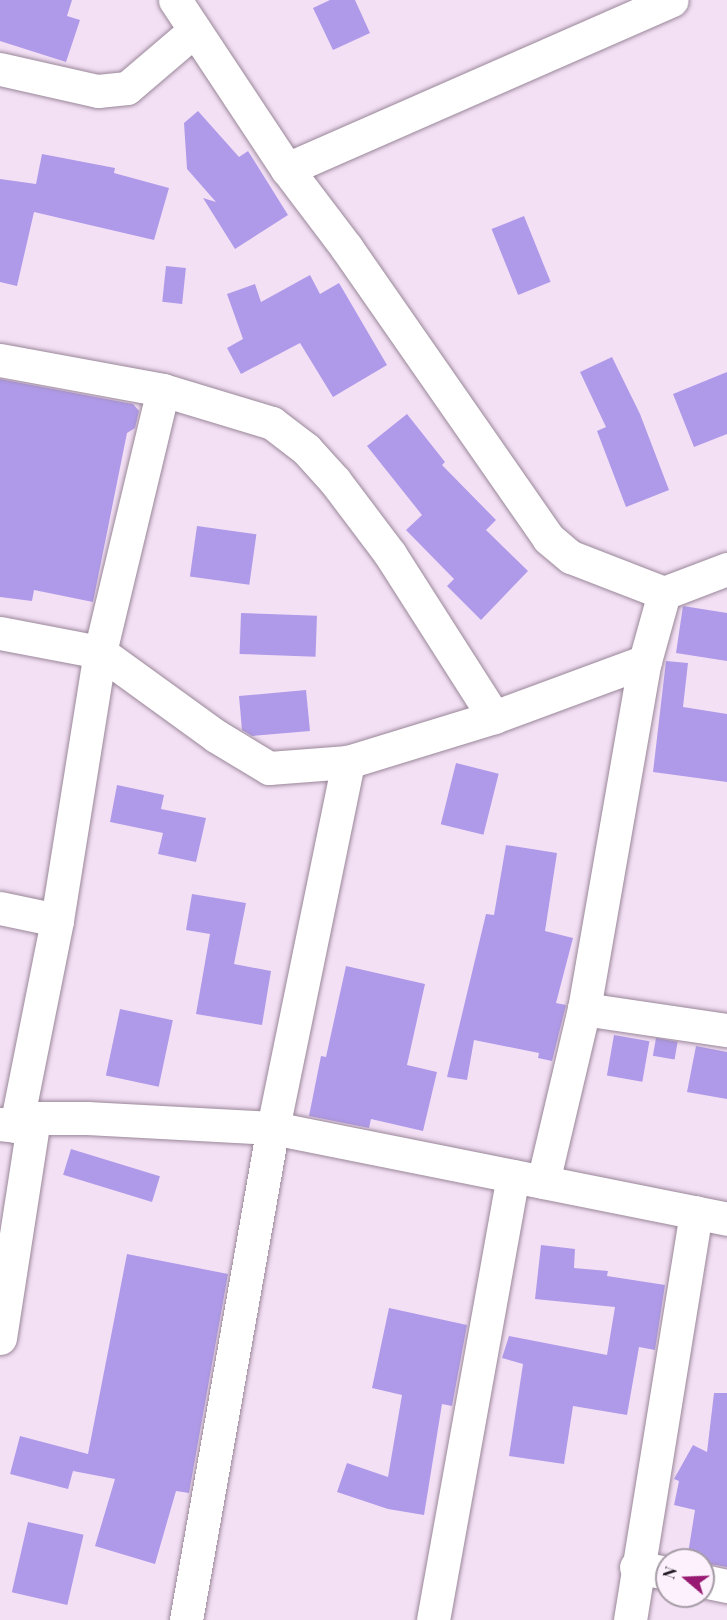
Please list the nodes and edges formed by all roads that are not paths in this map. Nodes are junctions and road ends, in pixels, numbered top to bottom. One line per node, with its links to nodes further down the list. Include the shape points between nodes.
1 (175, 0): 3 (street)
2 (672, 0): 5 (street)
3 (195, 30): 4 (street, via 127,88 98,91); 5 (street)
4 (0, 69)
5 (287, 169): 9 (street, via 346,247 548,538 571,557)
6 (0, 360): 7 (street)
7 (163, 390): 11 (street); 13 (street, via 272,423 306,449 390,554)
8 (727, 569): 9 (street)
9 (664, 593): 12 (street)
10 (0, 633): 11 (street)
11 (100, 652): 14 (street, via 216,736 269,768); 16 (street)
12 (645, 661): 13 (street); 17 (street)
13 (494, 717): 14 (street)
14 (348, 762): 20 (street)
15 (0, 908): 16 (street)
16 (57, 920): 19 (street)
17 (584, 1009): 18 (street); 21 (street)
18 (727, 1030)
19 (17, 1123): 20 (street); 24 (street)
20 (273, 1128): 21 (street); 28 (street)
21 (528, 1179): 22 (street); 29 (street)
22 (696, 1212): 23 (street); 25 (street)
23 (727, 1219)
24 (0, 1338)
25 (636, 1567): 26 (street); 27 (street)
26 (655, 1571)
27 (626, 1618)
28 (186, 1620)
29 (432, 1620)

